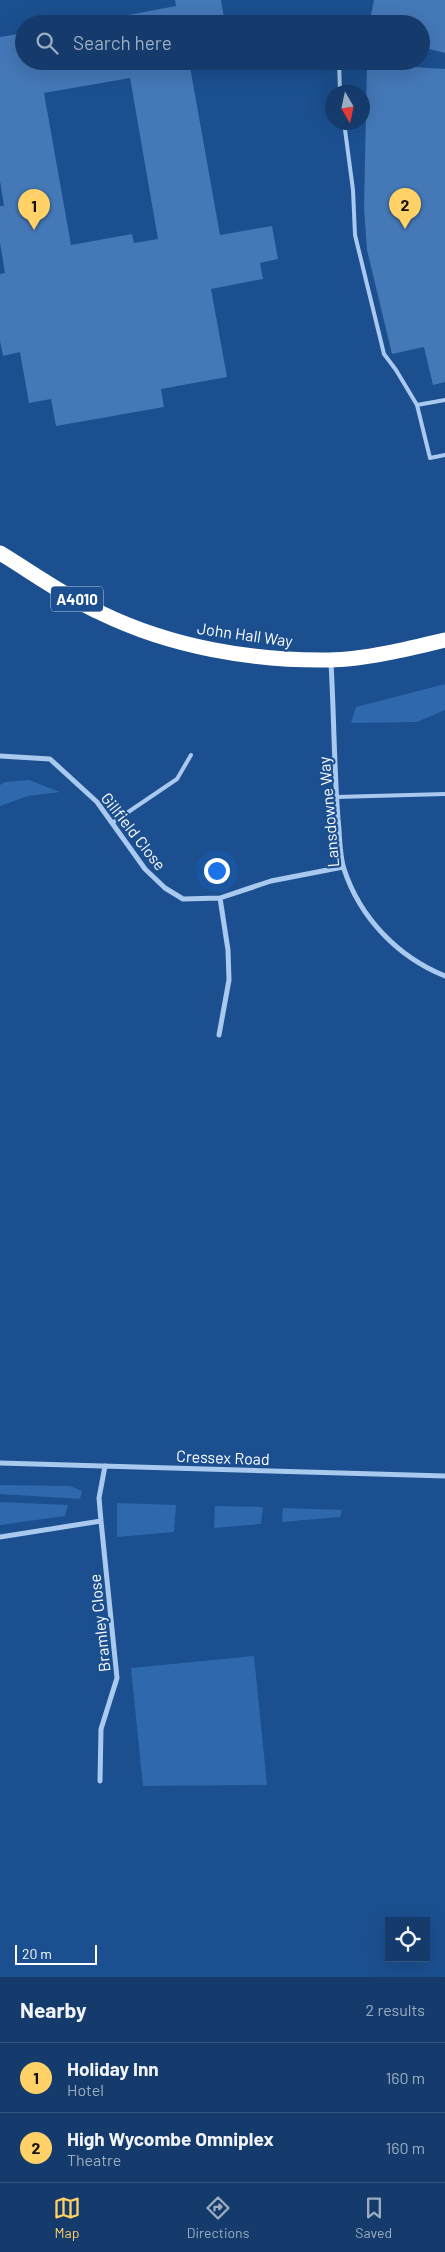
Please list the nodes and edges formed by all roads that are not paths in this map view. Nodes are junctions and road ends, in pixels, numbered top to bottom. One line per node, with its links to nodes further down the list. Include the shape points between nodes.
1 (340, 70): 2 (lane)
2 (340, 85)
3 (345, 130): 5 (lane, via 355,234 384,354)
4 (445, 400): 5 (lane)
5 (417, 405): 6 (lane, via 430,458)
6 (445, 455)
7 (0, 553): 9 (highway, John Hall Way / A4010, via 100,613 158,637 216,651)
8 (445, 640): 9 (highway, John Hall Way / A4010)
9 (331, 660): 13 (street, Lansdowne Way)
10 (191, 755): 14 (lane, via 177,779)
11 (0, 756): 14 (street, Gillfield Close, via 50,759 97,802)
12 (445, 794): 13 (lane)
13 (336, 797): 15 (street, Lansdowne Way)
14 (112, 823): 16 (street, Gillfield Close, via 145,869 165,888 183,899)
15 (343, 867): 16 (street, Gillfield Close, via 271,881); 17 (street, Lansdowne Way, via 359,904 386,938 422,967)
16 (220, 898): 18 (street, via 229,980)
17 (445, 976)
18 (219, 1035)
19 (0, 1463): 20 (street, Cressex Road)
20 (105, 1466): 21 (street, Cressex Road); 22 (street, Bramley Close, via 100,1498)
21 (445, 1476)
22 (101, 1521): 23 (street); 24 (street, Bramley Close, via 117,1678 101,1729)
23 (0, 1537)
24 (100, 1781)

